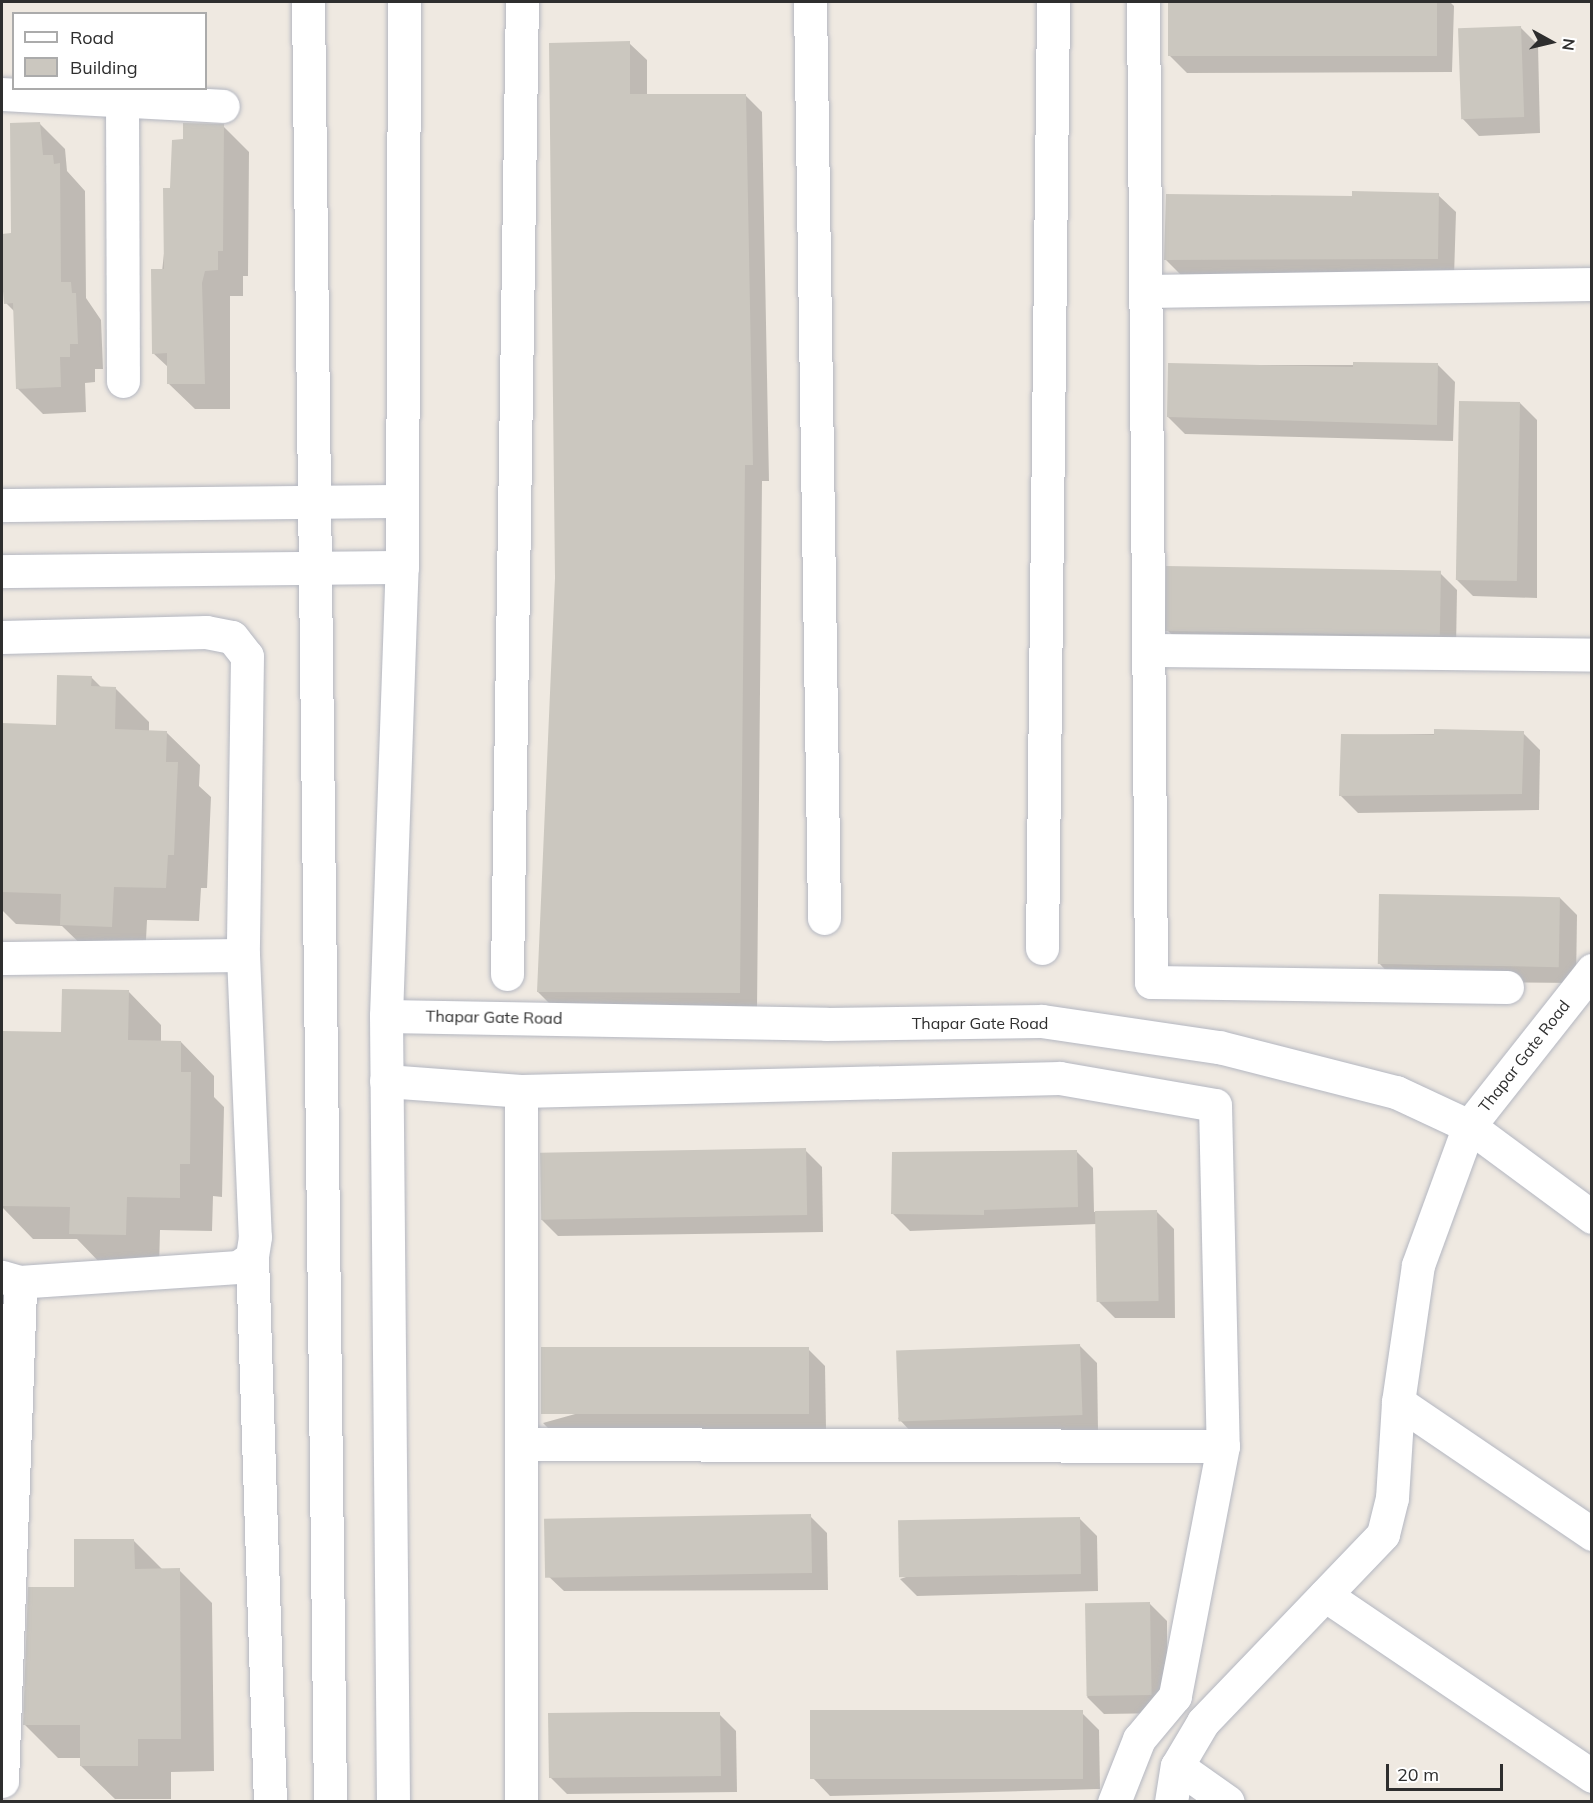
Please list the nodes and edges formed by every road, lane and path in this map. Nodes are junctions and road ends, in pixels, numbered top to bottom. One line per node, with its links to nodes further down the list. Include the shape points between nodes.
1 (308, 2): 13 (street)
2 (404, 2): 14 (street)
3 (522, 2): 27 (street)
4 (810, 2): 22 (street)
5 (1053, 2): 23 (street)
6 (1143, 2): 11 (street)
7 (2, 94): 8 (street)
8 (122, 101): 9 (street); 12 (street)
9 (223, 106)
10 (1592, 284): 11 (street)
11 (1147, 291): 20 (street)
12 (123, 381)
13 (314, 498): 14 (street); 15 (street); 16 (street)
14 (400, 501): 17 (street)
15 (2, 505)
16 (314, 564): 17 (street); 18 (street); 46 (street)
17 (402, 567): 29 (street)
18 (2, 571)
19 (2, 637): 24 (street, via 207,632 237,643 247,656)
20 (1149, 650): 21 (street); 28 (street, via 1151,982)
21 (1592, 655)
22 (824, 918)
23 (1042, 948)
24 (243, 955): 25 (street); 34 (street)
25 (2, 958)
26 (1592, 970): 32 (street, Thapar Gate Road)
27 (507, 974)
28 (1507, 987)
29 (386, 1016): 30 (street); 32 (street, Thapar Gate Road, via 826,1024 1042,1021 1230,1050 1396,1092)
30 (386, 1081): 31 (street); 47 (street)
31 (521, 1091): 37 (street); 38 (street, via 1060,1078 1215,1104)
32 (1469, 1126): 33 (street); 36 (street, via 1418,1265)
33 (1592, 1217)
34 (252, 1257): 35 (street, via 238,1267); 45 (street)
35 (10, 1280): 41 (street)
36 (1398, 1402): 39 (street); 40 (street, via 1392,1498 1383,1534)
37 (521, 1444): 38 (street); 48 (street)
38 (1223, 1446): 49 (street, via 1175,1696 1139,1739)
39 (1592, 1534)
40 (1325, 1595): 42 (street, via 1203,1722); 43 (street)
41 (2, 1734): 44 (street)
42 (1177, 1766): 50 (street); 51 (street)
43 (1592, 1776)
44 (2, 1781)
45 (270, 1802)
46 (330, 1802)
47 (393, 1802)
48 (521, 1802)
49 (1114, 1802)
50 (1171, 1802)
51 (1228, 1802)

